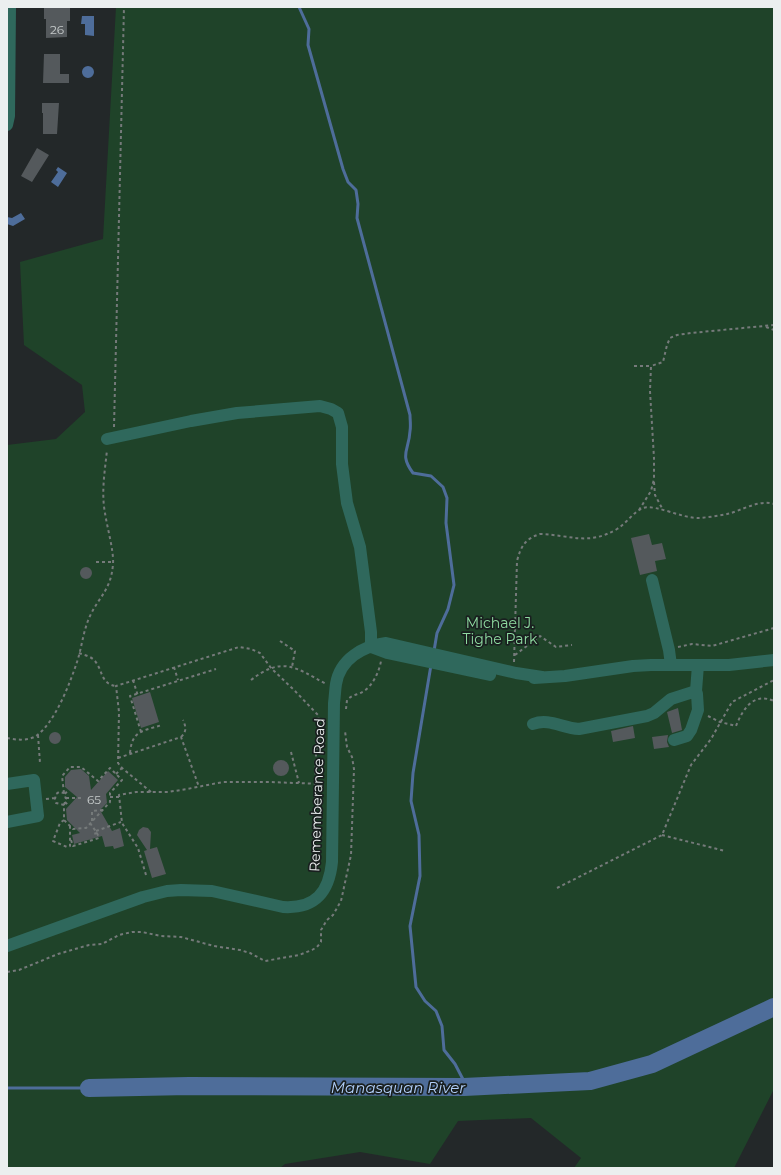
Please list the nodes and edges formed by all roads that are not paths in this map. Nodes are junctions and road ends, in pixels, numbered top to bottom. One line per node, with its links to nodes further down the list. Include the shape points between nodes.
1 (10, 7): 2 (street)
2 (7, 125)
3 (107, 440): 5 (street, via 237,413 320,406 338,413 342,427 342,464 347,503 360,547)
4 (652, 580): 9 (street)
5 (371, 647): 6 (street, Rememberance Road, via 384,652); 6 (street, Rememberance Road, via 386,643); 17 (street, Rememberance Road, via 352,656 338,675 332,862 330,877 323,891 311,902 294,908 212,891 167,891 142,897)
6 (425, 657): 7 (street, Rememberance Road)
7 (441, 660): 11 (street, Rememberance Road); 11 (street, Rememberance Road, via 497,676)
8 (774, 660): 10 (street, Rememberance Road)
9 (671, 665): 10 (street, Rememberance Road); 11 (street, Rememberance Road, via 633,666)
10 (698, 665): 12 (street)
11 (542, 677)
12 (696, 691): 13 (street, via 671,699 654,713 646,716 579,729 550,722 540,721); 14 (street, via 698,710 687,736)
13 (533, 724)
14 (674, 740)
15 (7, 784): 16 (street, via 34,780 38,816)
16 (7, 822)
17 (7, 946)

